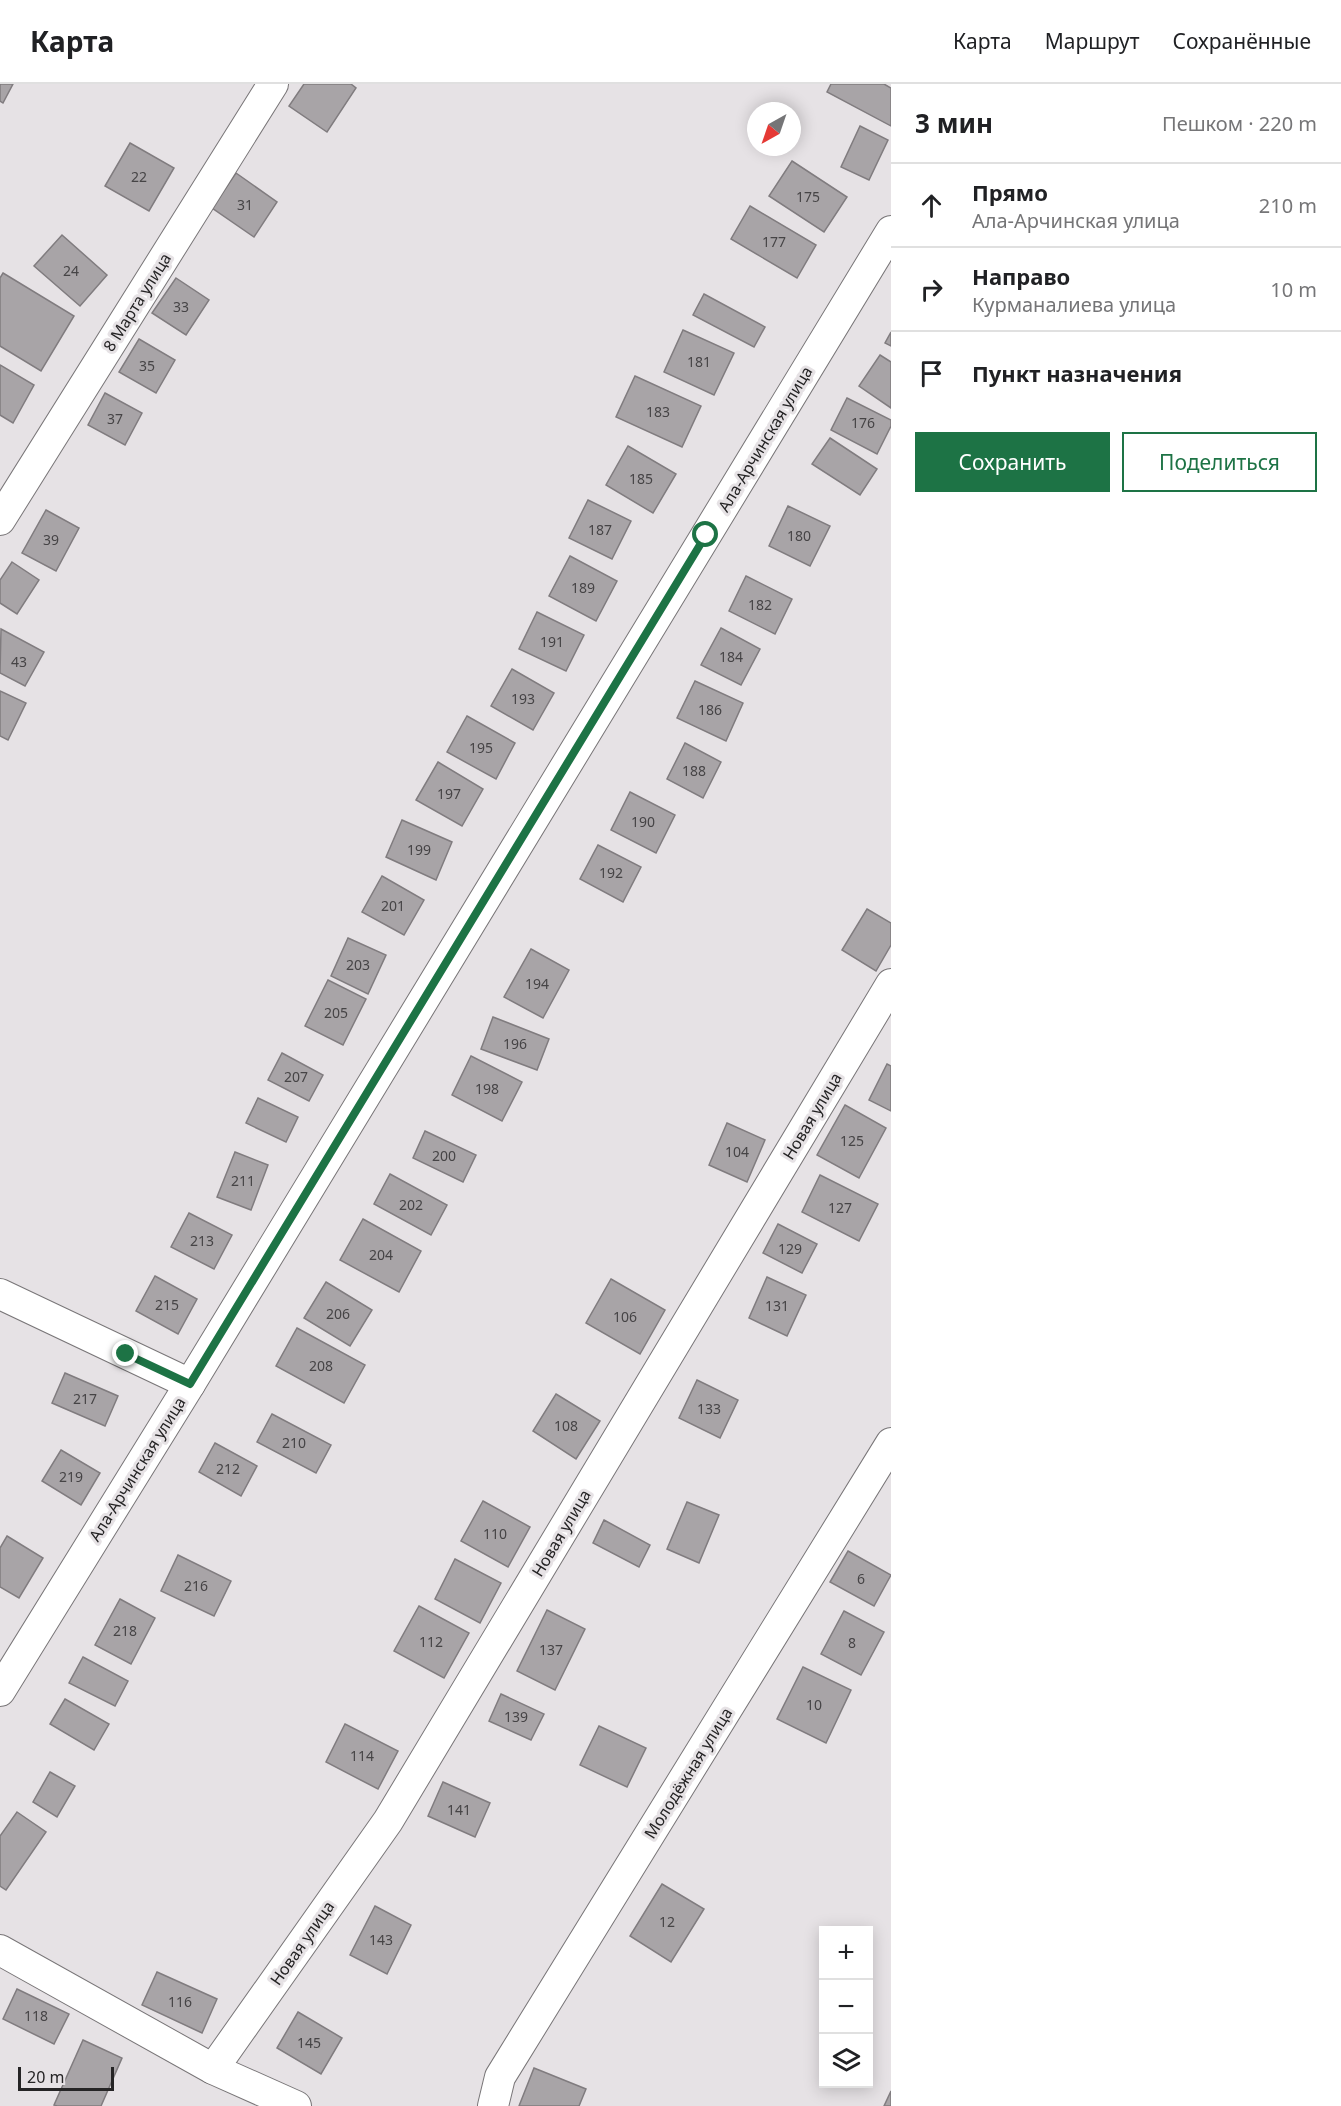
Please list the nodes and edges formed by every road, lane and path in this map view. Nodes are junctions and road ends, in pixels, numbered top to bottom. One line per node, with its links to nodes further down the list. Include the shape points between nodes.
1 (273, 84): 3 (street, 8 Марта улица)
2 (891, 231): 6 (street, Ала-Арчинская улица)
3 (0, 520)
4 (891, 984): 10 (street, Новая улица, via 388,1821)
5 (0, 1294): 6 (street)
6 (190, 1384): 8 (street, Ала-Арчинская улица)
7 (891, 1443): 12 (street, Молодёжная улица, via 500,2077)
8 (0, 1691)
9 (0, 1950): 10 (street)
10 (213, 2069): 11 (street)
11 (296, 2106)
12 (493, 2106)

